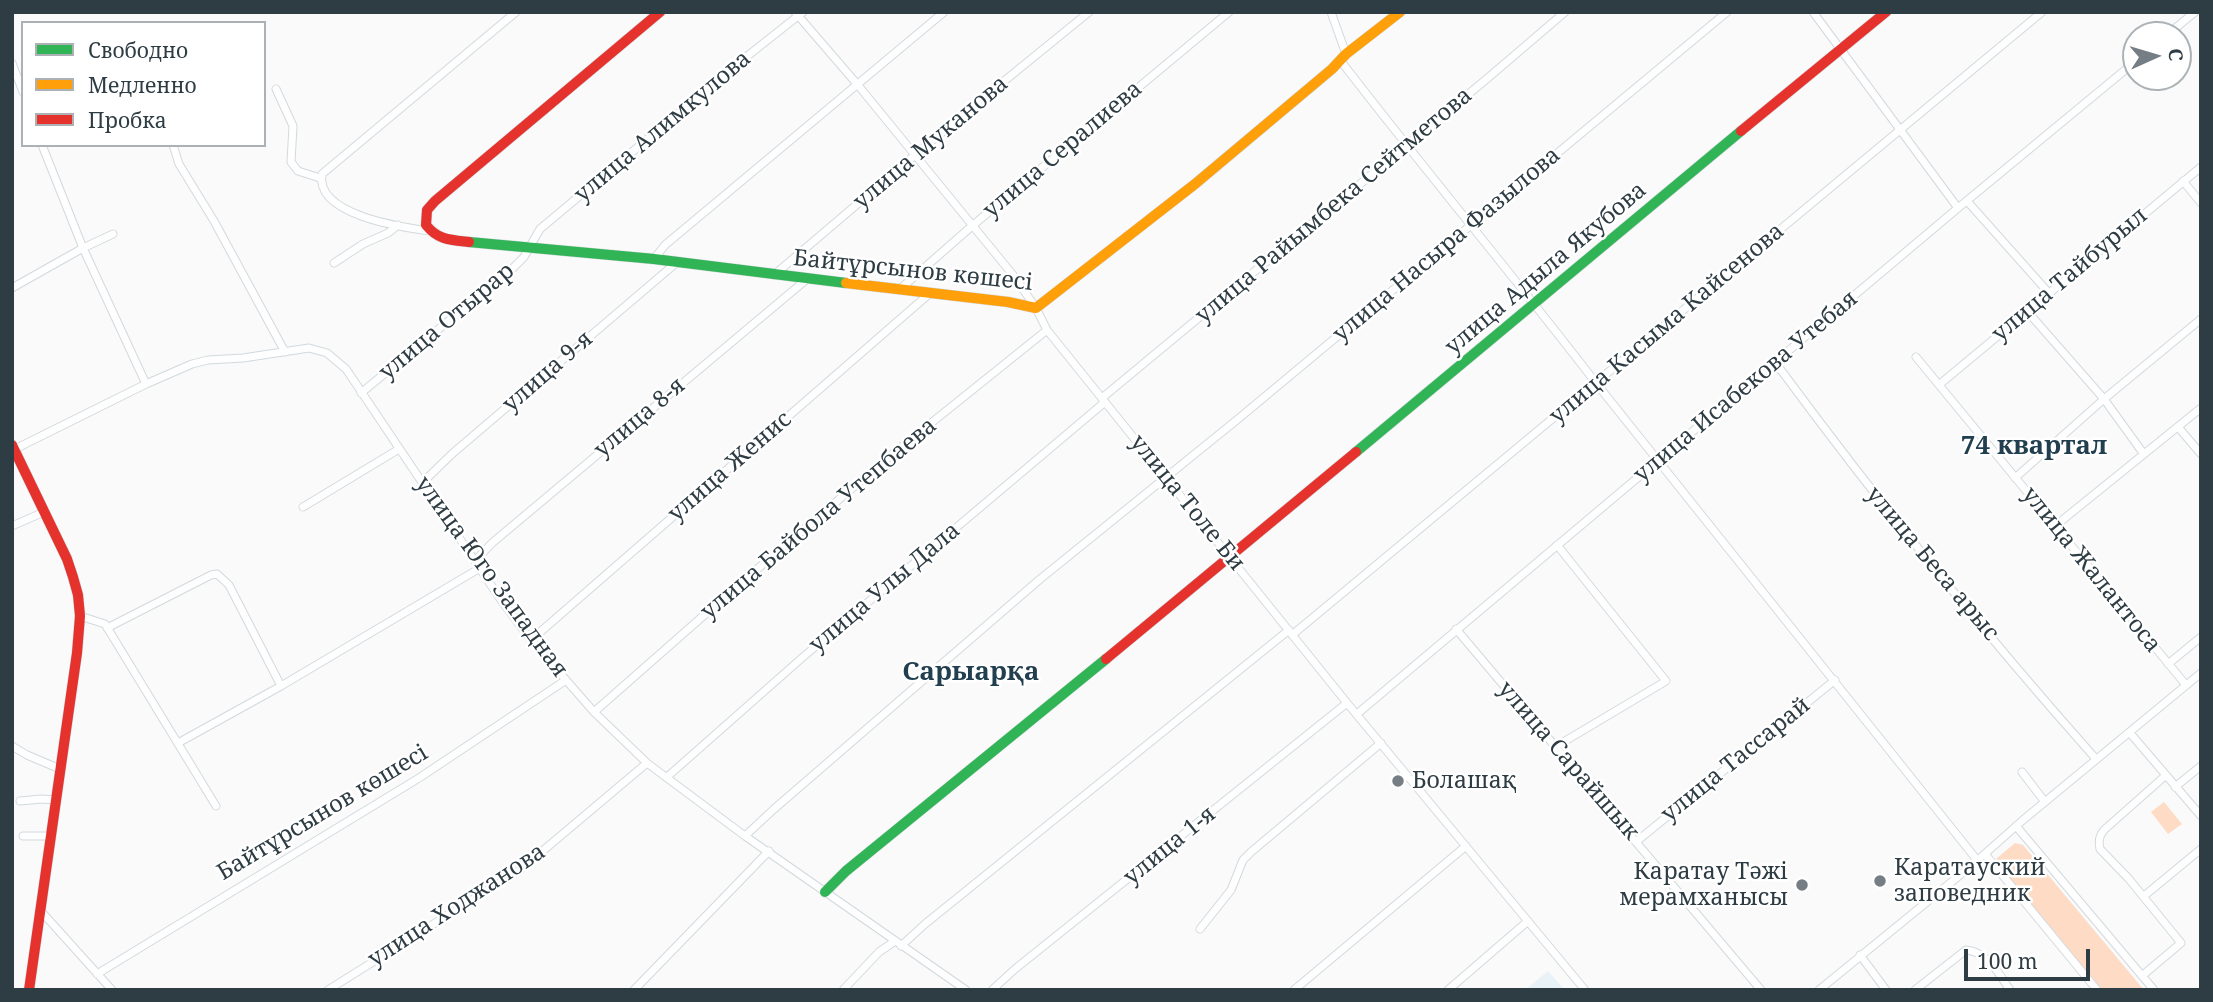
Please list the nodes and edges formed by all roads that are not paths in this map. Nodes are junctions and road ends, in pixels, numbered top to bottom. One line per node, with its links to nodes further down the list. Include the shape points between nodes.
1 (516, 12): 27 (street)
2 (660, 12): 35 (street, via 435,201 425,219)
3 (944, 12): 18 (street)
4 (1088, 12): 25 (street, улица Муканова)
5 (1229, 12): 34 (street, улица Сералиева)
6 (1332, 12): 15 (street)
7 (1400, 12): 15 (street, Байтұрсынов көшесі)
8 (1565, 12): 22 (street, улица Райымбека Сейтметова)
9 (1727, 12): 33 (street, улица Насыра Фазылова)
10 (1813, 12): 14 (street)
11 (1886, 12): 14 (street, улица Адыла Якубова)
12 (2042, 12): 21 (street, улица Касыма Кайсенова)
13 (799, 14): 18 (street, улица Толе Би); 38 (street, улица Алимкулова, via 540,229)
14 (1841, 50): 21 (street); 48 (street, улица Адыла Якубова)
15 (1343, 57): 22 (street); 49 (street, Байтұрсынов көшесі, via 1195,184)
16 (12, 63): 19 (street)
17 (2122, 73): 29 (street, улица Исабекова Утебая)
18 (857, 84): 25 (street, улица Толе Би); 39 (street)
19 (21, 87)
20 (276, 89): 27 (street, via 293,126 291,162 298,171)
21 (1901, 129): 31 (street); 56 (street, улица Касыма Кайсенова)
22 (1406, 145): 33 (street); 60 (street, улица Райымбека Сейтметова)
23 (45, 147): 37 (street)
24 (174, 147): 53 (street, via 178,164)
25 (916, 155): 34 (street, улица Толе Би); 42 (street, улица Муканова)
26 (2201, 167): 28 (street, улица Тайбурыл)
27 (320, 178): 32 (street, via 329,197 349,212)
28 (2183, 181): 30 (street); 46 (street, улица Тайбурыл)
29 (1967, 201): 31 (street, улица Исабекова Утебая); 46 (street)
30 (2201, 203)
31 (1958, 208): 55 (street, улица Исабекова Утебая)
32 (398, 225): 35 (street); 40 (street)
33 (1471, 225): 48 (street); 69 (street, улица Насыра Фазылова)
34 (972, 226): 45 (street, улица Сералиева); 49 (street, улица Толе Би)
35 (429, 231): 38 (street, Байтұрсынов көшесі, via 451,240)
36 (113, 234): 37 (street)
37 (83, 248): 44 (street); 57 (street)
38 (529, 248): 39 (street, Байтұрсынов көшесі); 59 (street, улица Отырар, via 513,268)
39 (654, 259): 41 (street, Байтұрсынов көшесі)
40 (334, 263)
41 (676, 263): 42 (street, Байтұрсынов көшесі); 71 (street, улица 9-я)
42 (774, 275): 43 (street, Байтұрсынов көшесі)
43 (807, 279): 45 (street, Байтұрсынов көшесі); 78 (street, улица 8-я, via 492,544)
44 (12, 288)
45 (899, 290): 47 (street, Байтұрсынов көшесі)
46 (2048, 292): 50 (street, улица Тайбурыл)
47 (929, 294): 49 (street, Байтұрсынов көшесі); 84 (street, улица Женис)
48 (1535, 303): 56 (street); 77 (street, улица Адыла Якубова)
49 (1036, 308): 52 (street, улица Толе Би)
50 (2027, 311): 58 (street, улица Тайбурыл); 61 (street)
51 (2201, 319): 61 (street)
52 (1047, 330): 60 (street, улица Толе Би); 92 (street, улица Байбола Утепбаева, via 890,456)
53 (285, 352): 57 (street, улица Юго Западная, via 200,362); 59 (street, улица Юго Западная, via 309,348 327,353 346,369)
54 (1916, 357): 58 (street, улица Жалантоса)
55 (1776, 362): 68 (street, улица Исабекова Утебая); 99 (street, улица Беса арыс, via 1903,531)
56 (1596, 383): 68 (street); 82 (street, улица Касыма Кайсенова)
57 (146, 384): 64 (street, улица Юго Западная)
58 (1940, 384): 70 (street, улица Жалантоса)
59 (361, 393): 65 (street, улица Юго Западная)
60 (1103, 400): 69 (street, улица Толе Би); 105 (street, улица Улы Дала)
61 (2104, 400): 66 (street); 70 (street)
62 (2201, 408): 63 (street)
63 (2178, 426): 66 (street); 67 (street)
64 (13, 447): 73 (street)
65 (399, 449): 71 (street, улица Юго Западная); 72 (street)
66 (2143, 453): 75 (street)
67 (2201, 454)
68 (1659, 460): 76 (street, улица Исабекова Утебая); 87 (street)
69 (1166, 477): 77 (street, улица Толе Би); 115 (street, улица Насыра Фазылова, via 1039,580)
70 (2015, 478): 75 (street, улица Жалантоса)
71 (422, 483): 78 (street, улица Юго Западная)
72 (303, 507)
73 (44, 512): 74 (street); 79 (street, via 73,577)
74 (12, 526)
75 (2055, 526): 85 (street, улица Жалантоса)
76 (1557, 545): 81 (street, улица Исабекова Утебая); 98 (street, via 1666,681)
77 (1231, 557): 82 (street, улица Толе Би); 122 (street, улица Адыла Якубова)
78 (478, 564): 84 (street, улица Юго Западная); 90 (street, улица 8-я)
79 (80, 616): 80 (street); 102 (street)
80 (107, 628): 90 (street, via 217,574 229,585); 95 (street)
81 (1456, 629): 93 (street, улица Исабекова Утебая); 98 (street, улица Сарайшык)
82 (1291, 633): 91 (street, улица Толе Би); 127 (street, улица Касыма Кайсенова)
83 (2201, 638): 85 (street)
84 (531, 639): 88 (street, улица Юго Западная)
85 (2168, 664): 89 (street, улица Жалантоса)
86 (2201, 673): 89 (street)
87 (1835, 680): 116 (street, улица Тассарай); 121 (street)
88 (566, 681): 92 (street, улица Юго Западная); 129 (street, Байтұрсынов көшесі, via 419,778)
89 (2186, 685): 94 (street)
90 (281, 686): 95 (street, улица 8-я)
91 (1347, 703): 93 (street, улица Толе Би); 138 (street, улица 1-я)
92 (594, 712): 100 (street, улица Юго Западная)
93 (1357, 714): 96 (street, улица Толе Би)
94 (2130, 733): 99 (street); 104 (street)
95 (178, 743): 110 (street)
96 (1381, 743): 117 (street, улица Толе Би); 126 (street, via 1243,860 1231,890)
97 (12, 746): 102 (street)
98 (1555, 747): 116 (street, улица Сарайшык)
99 (2096, 759): 109 (street)
100 (647, 763): 105 (street, улица Юго Западная); 134 (street, улица Ходжанова, via 520,870)
101 (2201, 766): 106 (street)
102 (60, 769): 107 (street)
103 (2022, 772): 109 (street)
104 (2165, 776): 106 (street); 123 (street, via 2100,836 2100,849)
105 (667, 778): 115 (street, улица Юго Западная)
106 (2175, 788): 111 (street)
107 (56, 800): 108 (street); 114 (street)
108 (20, 801)
109 (2045, 802): 112 (street)
110 (216, 806)
111 (2201, 816)
112 (2016, 827): 120 (street); 130 (street)
113 (23, 836): 114 (street)
114 (51, 836): 124 (street)
115 (745, 836): 119 (street, улица Юго Западная)
116 (1637, 841): 142 (street, улица Сарайшык)
117 (1466, 846): 125 (street, улица Толе Би); 139 (street)
118 (2201, 849): 123 (street)
119 (769, 851): 122 (street, улица Юго Западная); 135 (street)
120 (1985, 854): 121 (street); 146 (street)
121 (1978, 860): 128 (street)
122 (825, 892): 127 (street, улица Юго Западная)
123 (2144, 896): 130 (street, via 2181,943)
124 (40, 910): 129 (street); 132 (street)
125 (1528, 921): 140 (street); 141 (street, улица Толе Би)
126 (1200, 929)
127 (898, 943): 136 (street, улица Касыма Кайсенова, via 879,952); 137 (street, улица Юго Западная)
128 (1860, 955): 143 (street); 144 (street)
129 (97, 974): 133 (street)
130 (2143, 975): 147 (street)
131 (2009, 989): 145 (street, via 1988,960 1966,950)
132 (29, 990)
133 (112, 990)
134 (328, 990)
135 (634, 990)
136 (844, 990)
137 (966, 990)
138 (992, 990)
139 (1294, 990)
140 (1448, 990)
141 (1585, 990)
142 (1761, 990)
143 (1819, 990)
144 (1886, 990)
145 (1915, 990)
146 (2097, 990)
147 (2154, 990)

